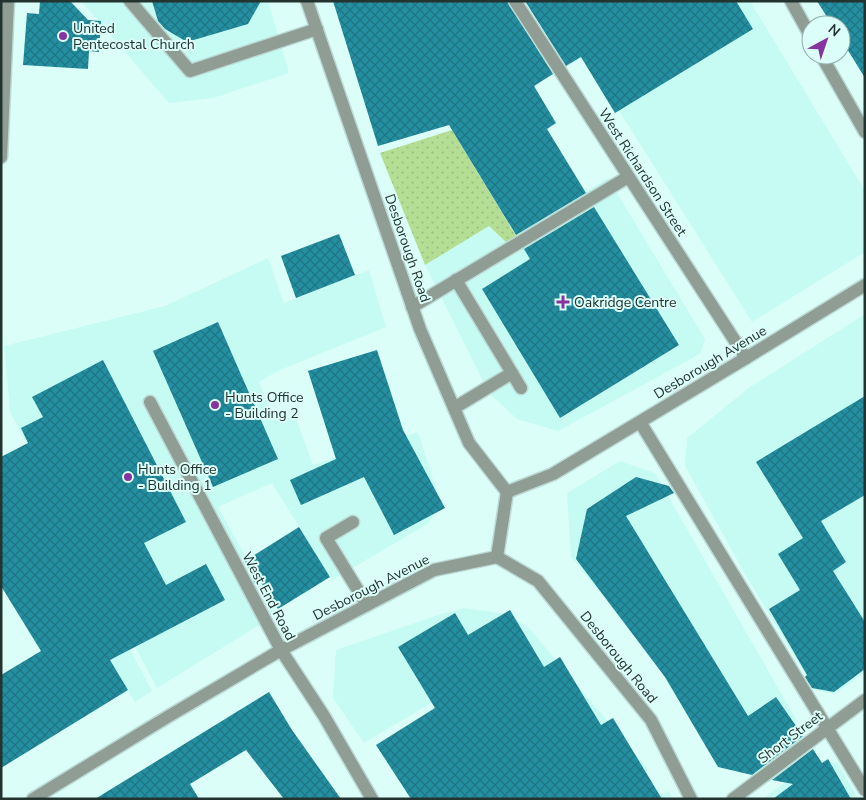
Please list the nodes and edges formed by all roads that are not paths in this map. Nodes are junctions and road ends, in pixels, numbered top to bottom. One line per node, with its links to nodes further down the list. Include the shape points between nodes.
1 (8, 1): 9 (street)
2 (130, 1): 7 (street, via 190,71)
3 (308, 1): 7 (street, Desborough Road)
4 (515, 1): 12 (street, West Richardson Street)
5 (791, 1): 6 (street)
6 (801, 19)
7 (316, 29): 15 (street, Desborough Road)
8 (827, 65): 10 (street)
9 (2, 118): 11 (street)
10 (865, 132)
11 (1, 156)
12 (628, 177): 13 (street); 16 (street, West Richardson Street)
13 (456, 280): 15 (street); 17 (street)
14 (865, 285): 16 (street, Desborough Avenue)
15 (412, 306): 20 (street, Desborough Road)
16 (746, 358): 21 (street, Desborough Avenue)
17 (512, 373): 18 (street); 20 (street)
18 (521, 388)
19 (150, 402): 26 (street, West End Road)
20 (454, 408): 22 (street, Desborough Road, via 469,443)
21 (640, 422): 22 (street, Desborough Avenue, via 553,474); 28 (street)
22 (507, 492): 24 (street)
23 (352, 522): 25 (street, via 326,538)
24 (497, 557): 25 (street, Desborough Avenue, via 434,570); 32 (street, Desborough Road, via 538,581 651,720)
25 (367, 605): 26 (street, Desborough Avenue)
26 (281, 650): 30 (street, Desborough Avenue); 31 (street, West End Road)
27 (865, 700): 28 (street, Short Street)
28 (826, 728): 29 (street); 33 (street, Short Street)
29 (865, 790)
30 (34, 799)
31 (372, 799)
32 (691, 799)
33 (733, 799)

